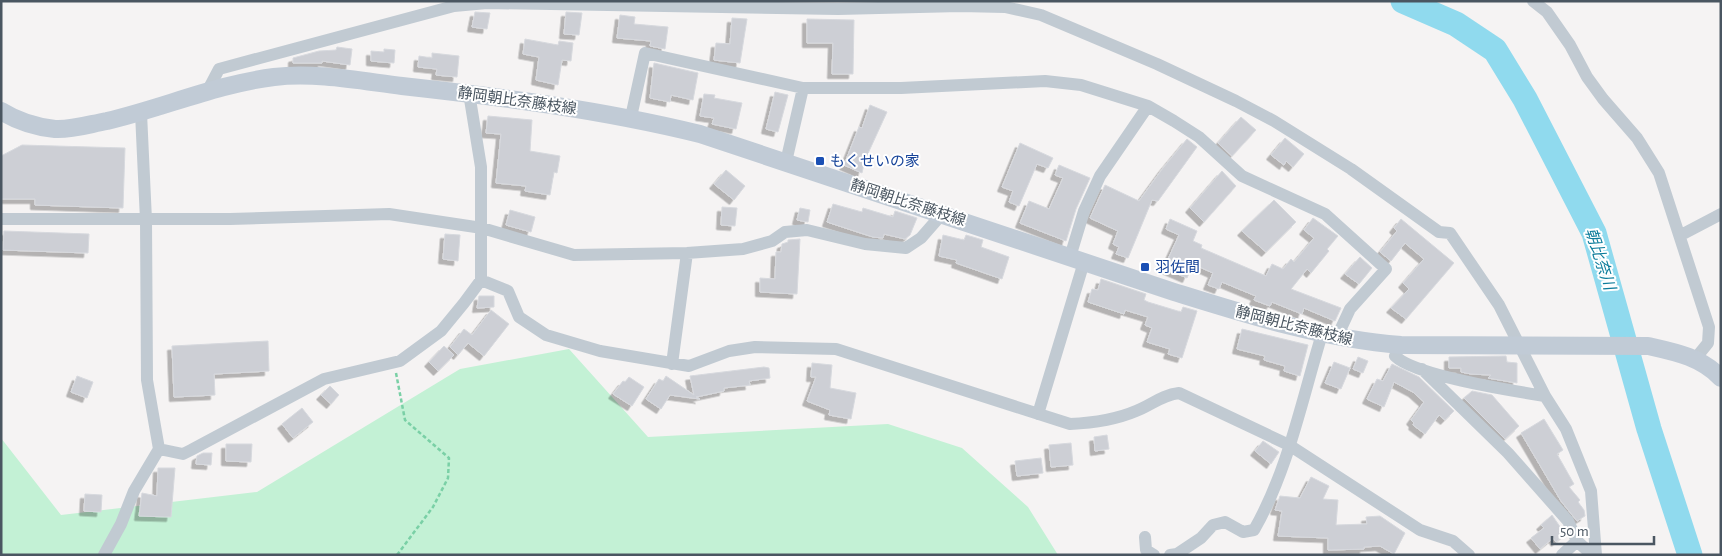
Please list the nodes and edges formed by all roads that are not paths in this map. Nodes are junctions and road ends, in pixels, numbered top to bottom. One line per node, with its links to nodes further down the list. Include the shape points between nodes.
1 (1533, 1): 15 (street, via 1546,12 1570,45 1586,77 1637,138 1659,173)
2 (803, 88): 5 (street, via 1045,82 1081,85); 8 (street, via 644,53); 9 (street)
3 (208, 90): 4 (main road, 静岡朝比奈藤枝線, via 275,77 322,77); 7 (main road, 静岡朝比奈藤枝線); 20 (street, via 219,69 462,6 487,3 838,9 1005,7 1041,15 1095,36 1236,100 1351,169 1439,232 1450,233)
4 (469, 93): 8 (main road, 静岡朝比奈藤枝線); 14 (street, via 481,167)
5 (1148, 106): 17 (street, via 1100,176 1084,211); 19 (street, via 1199,137 1242,176 1325,214 1386,269)
6 (1, 111): 7 (main road, 静岡朝比奈藤枝線, via 33,125 56,129)
7 (142, 113): 13 (street)
8 (631, 117): 9 (main road, 静岡朝比奈藤枝線, via 700,134)
9 (786, 162): 10 (main road, 静岡朝比奈藤枝線)
10 (942, 214): 16 (street, via 921,238 906,248 864,244 807,230 785,232 772,241 743,249); 17 (main road, 静岡朝比奈藤枝線)
11 (1721, 214): 15 (street)
12 (1, 219): 13 (street)
13 (146, 220): 14 (street, via 389,214); 29 (street, via 147,380)
14 (482, 228): 16 (street, via 574,256); 18 (street)
15 (1681, 235): 22 (street, via 1709,327 1708,343)
16 (687, 253): 23 (street)
17 (1077, 260): 19 (main road, 静岡朝比奈藤枝線, via 1233,310); 27 (street)
18 (481, 280): 23 (street, via 508,291 519,317 546,335 600,351); 29 (street, via 441,331 394,364 324,379 183,454)
19 (1329, 336): 21 (main road, 静岡朝比奈藤枝線); 28 (street)
20 (1521, 344): 21 (main road, 静岡朝比奈藤枝線); 22 (main road, 静岡朝比奈藤枝線, via 1634,345 1678,352); 26 (street)
21 (1401, 346): 24 (street, via 1395,356)
22 (1695, 359): 25 (main road, 静岡朝比奈藤枝線)
23 (672, 364): 27 (street, via 688,366 729,351 754,347 836,349)
24 (1422, 369): 26 (street, via 1489,387); 31 (street, via 1508,453 1568,521)
25 (1721, 378)
26 (1545, 396): 37 (street, via 1566,429 1591,491)
27 (1038, 414): 28 (street, via 1070,424 1089,423 1136,411 1168,394 1179,393)
28 (1289, 445): 34 (street, via 1265,510 1254,530 1243,532 1225,522 1213,525 1201,538 1178,554); 35 (street, via 1420,530 1453,541)
29 (159, 449): 32 (street, via 134,491)
30 (1145, 537): 33 (street, via 1146,550)
31 (1577, 541): 36 (street); 37 (street)
32 (104, 555)
33 (1154, 555)
34 (1170, 555)
35 (1468, 555)
36 (1562, 555)
37 (1594, 555)

